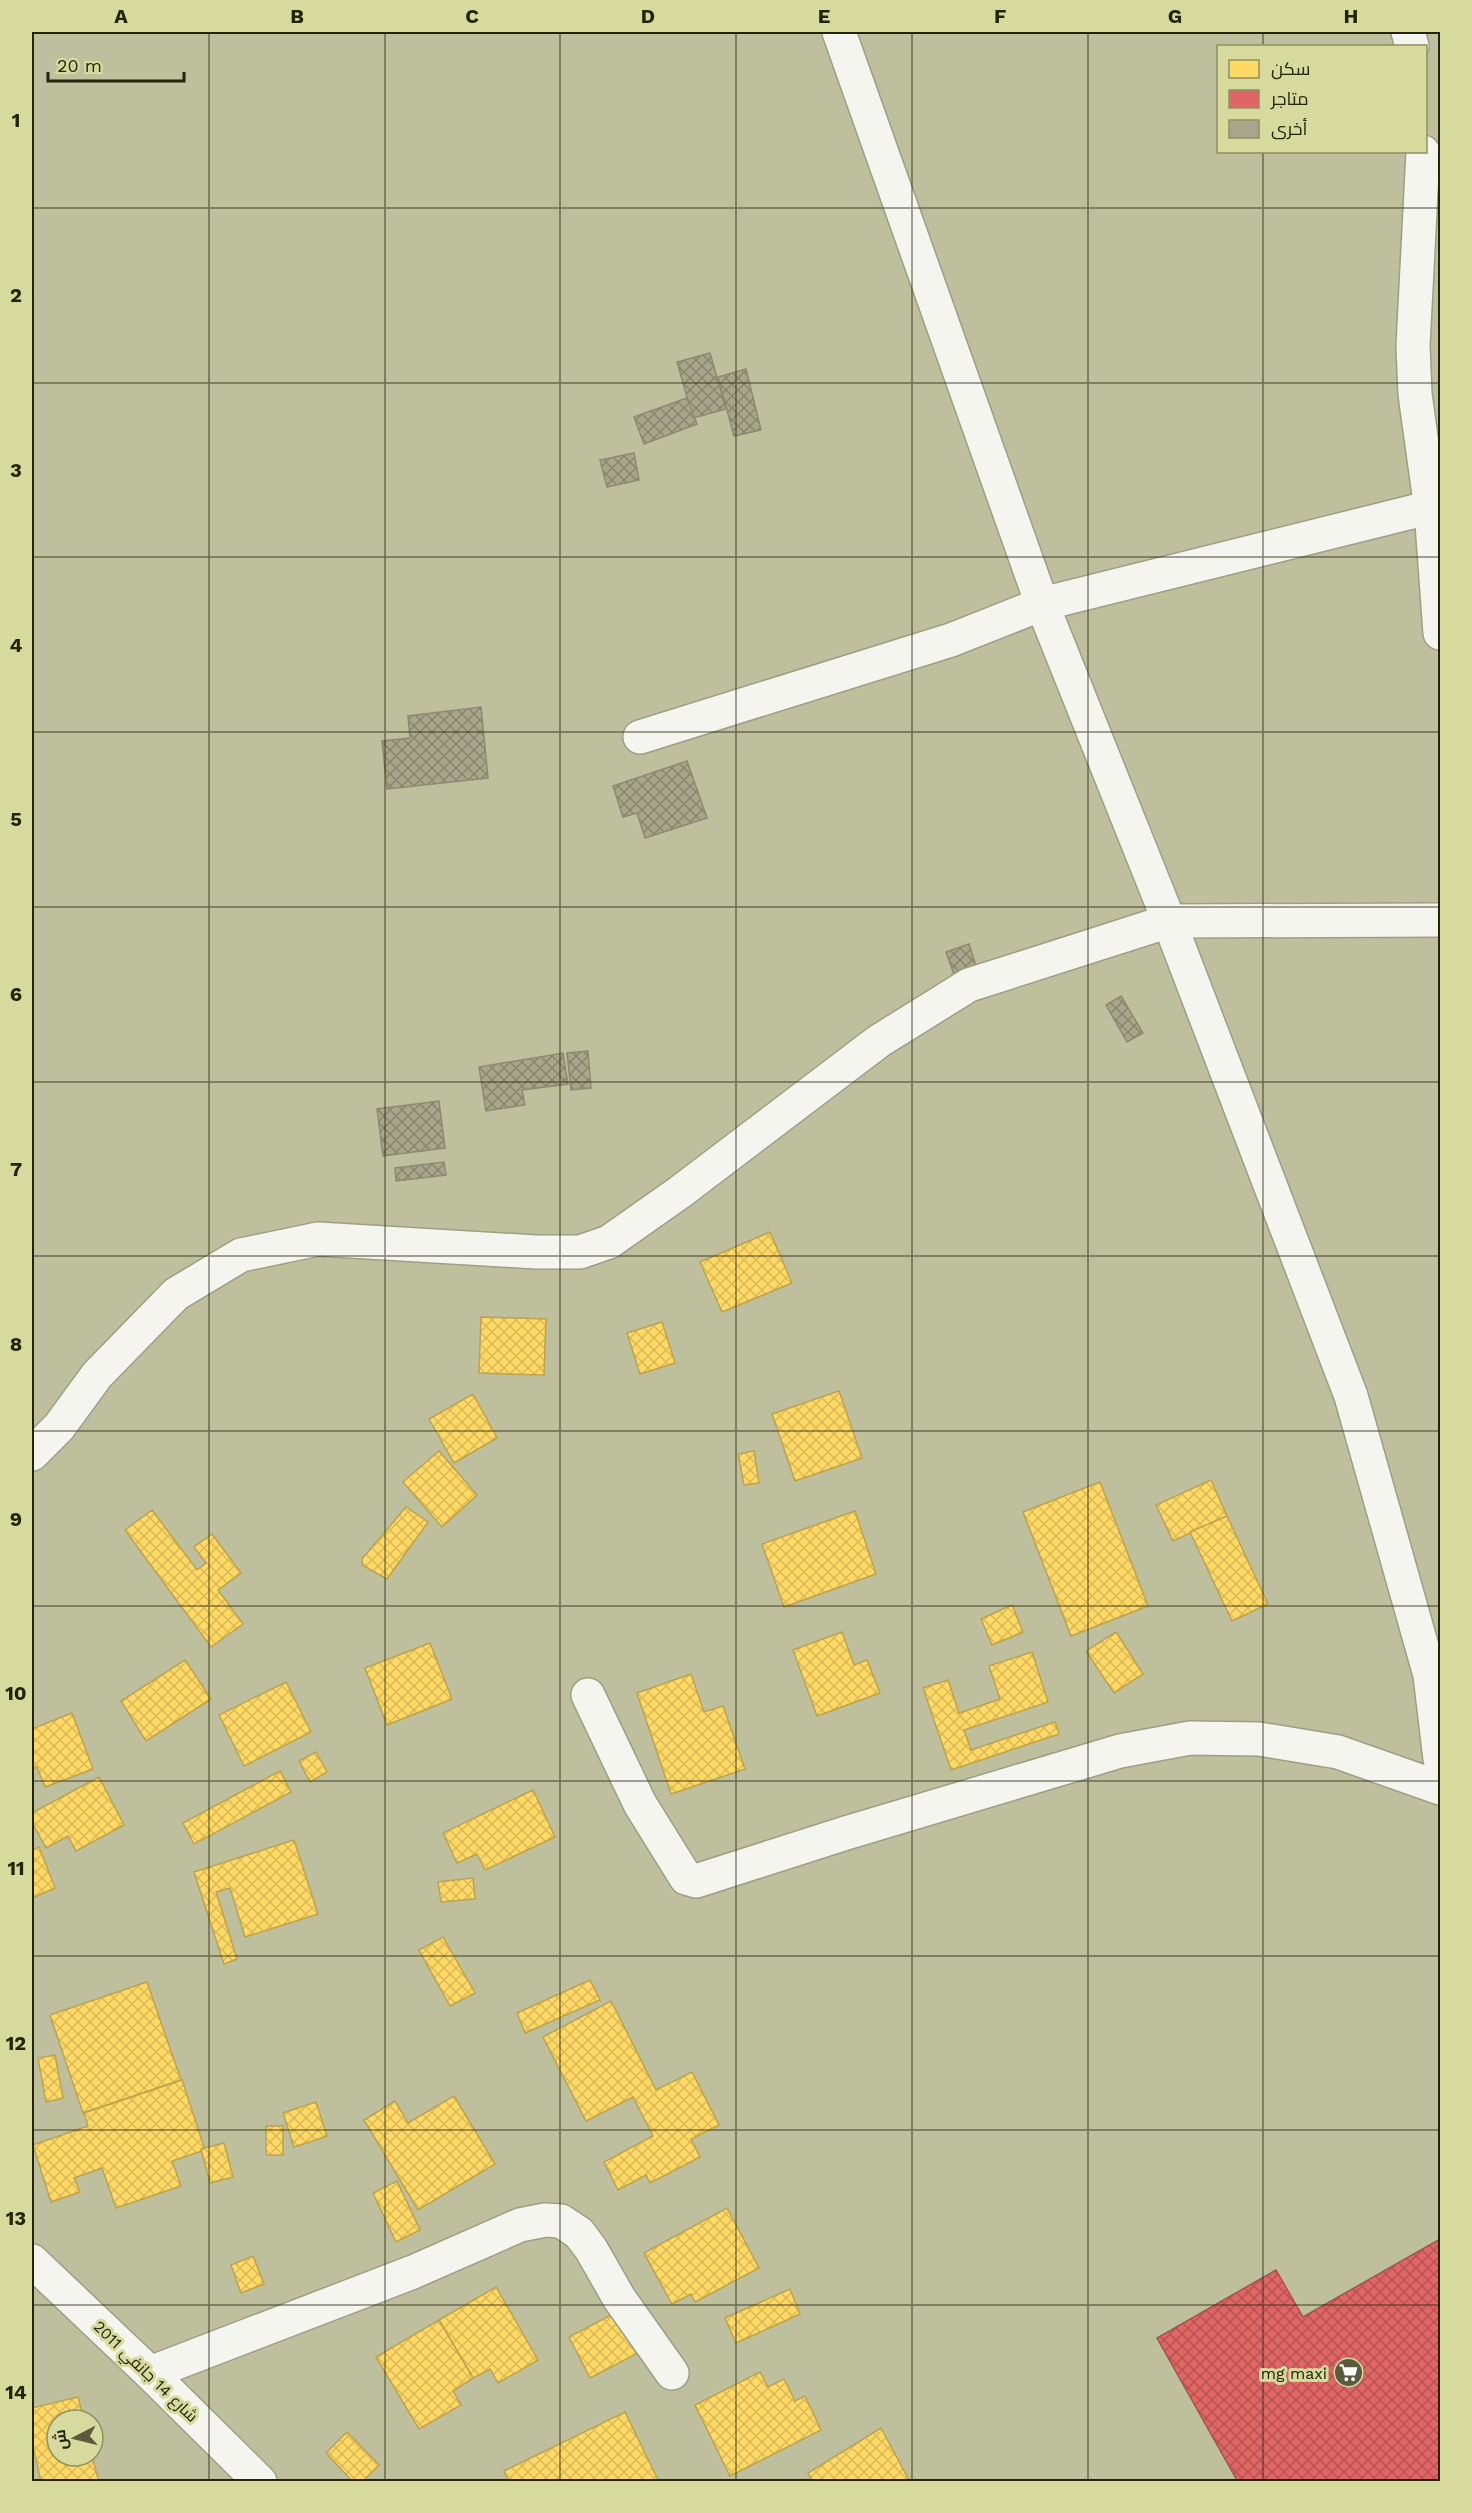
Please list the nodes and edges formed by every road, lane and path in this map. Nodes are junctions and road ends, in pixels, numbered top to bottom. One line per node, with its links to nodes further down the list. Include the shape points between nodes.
1 (839, 32): 4 (street)
2 (1423, 153): 3 (street, via 1413,346 1415,394)
3 (1436, 507): 4 (street); 5 (street)
4 (1042, 604): 6 (street, via 951,640); 8 (street)
5 (1440, 633)
6 (640, 737)
7 (1440, 920): 8 (street)
8 (1169, 921): 9 (street, via 969,985 879,1041 609,1242 580,1252 536,1252 318,1239 241,1255 176,1294 96,1375 59,1427); 11 (street, via 1351,1396 1430,1675)
9 (32, 1454)
10 (588, 1695): 12 (street, via 645,1813 686,1878 696,1881 1120,1751 1190,1738 1259,1739 1338,1752)
11 (1440, 1759)
12 (1440, 1788)
13 (32, 2261): 14 (street, شارع 14 جانفي 2011)
14 (150, 2373): 15 (street, via 413,2272 520,2225 545,2220 561,2221 579,2233); 16 (street, شارع 14 جانفي 2011)
15 (672, 2373)
16 (260, 2481)

